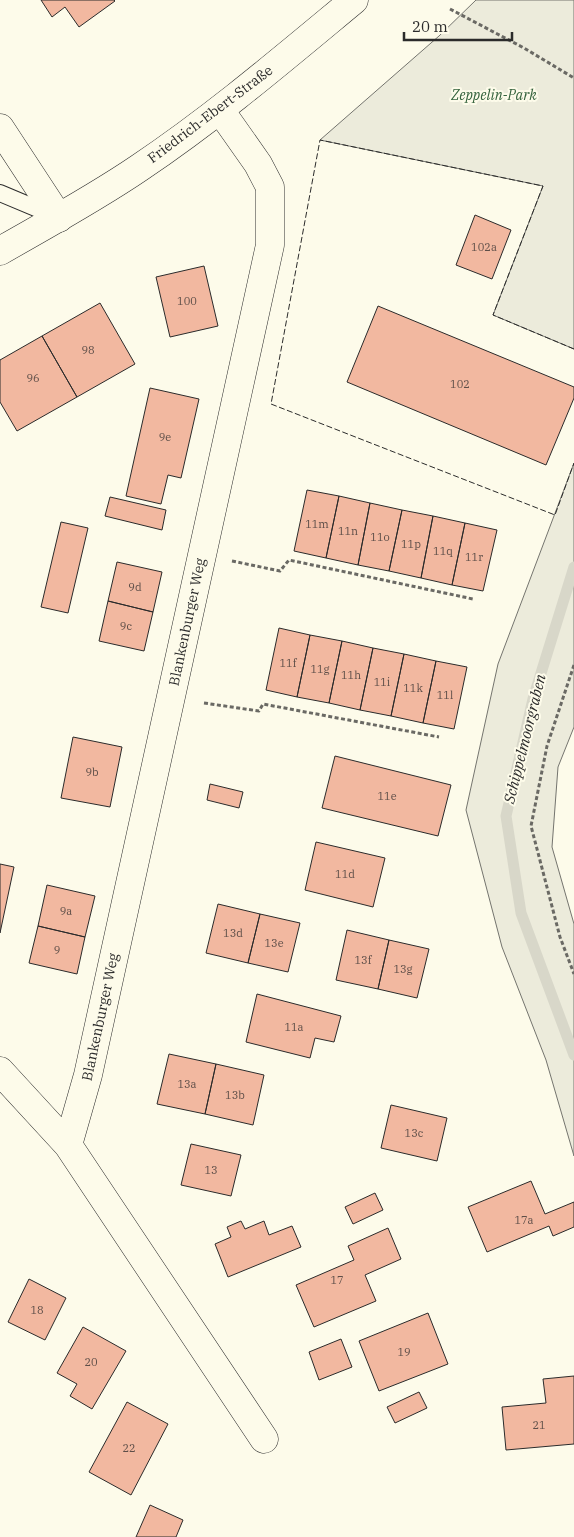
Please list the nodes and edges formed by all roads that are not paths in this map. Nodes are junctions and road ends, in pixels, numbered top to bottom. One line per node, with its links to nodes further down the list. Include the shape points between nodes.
1 (354, 0): 2 (street, Friedrich-Ebert-Straße)
2 (220, 110): 5 (street, Friedrich-Ebert-Straße, via 139,168); 8 (street, Blankenburger Weg, via 270,187 270,245 88,1075)
3 (0, 128): 5 (street)
4 (0, 194): 5 (lane)
5 (59, 218): 6 (street, Friedrich-Ebert-Straße)
6 (0, 252)
7 (0, 1071): 8 (street)
8 (68, 1145): 9 (street)
9 (264, 1439)

